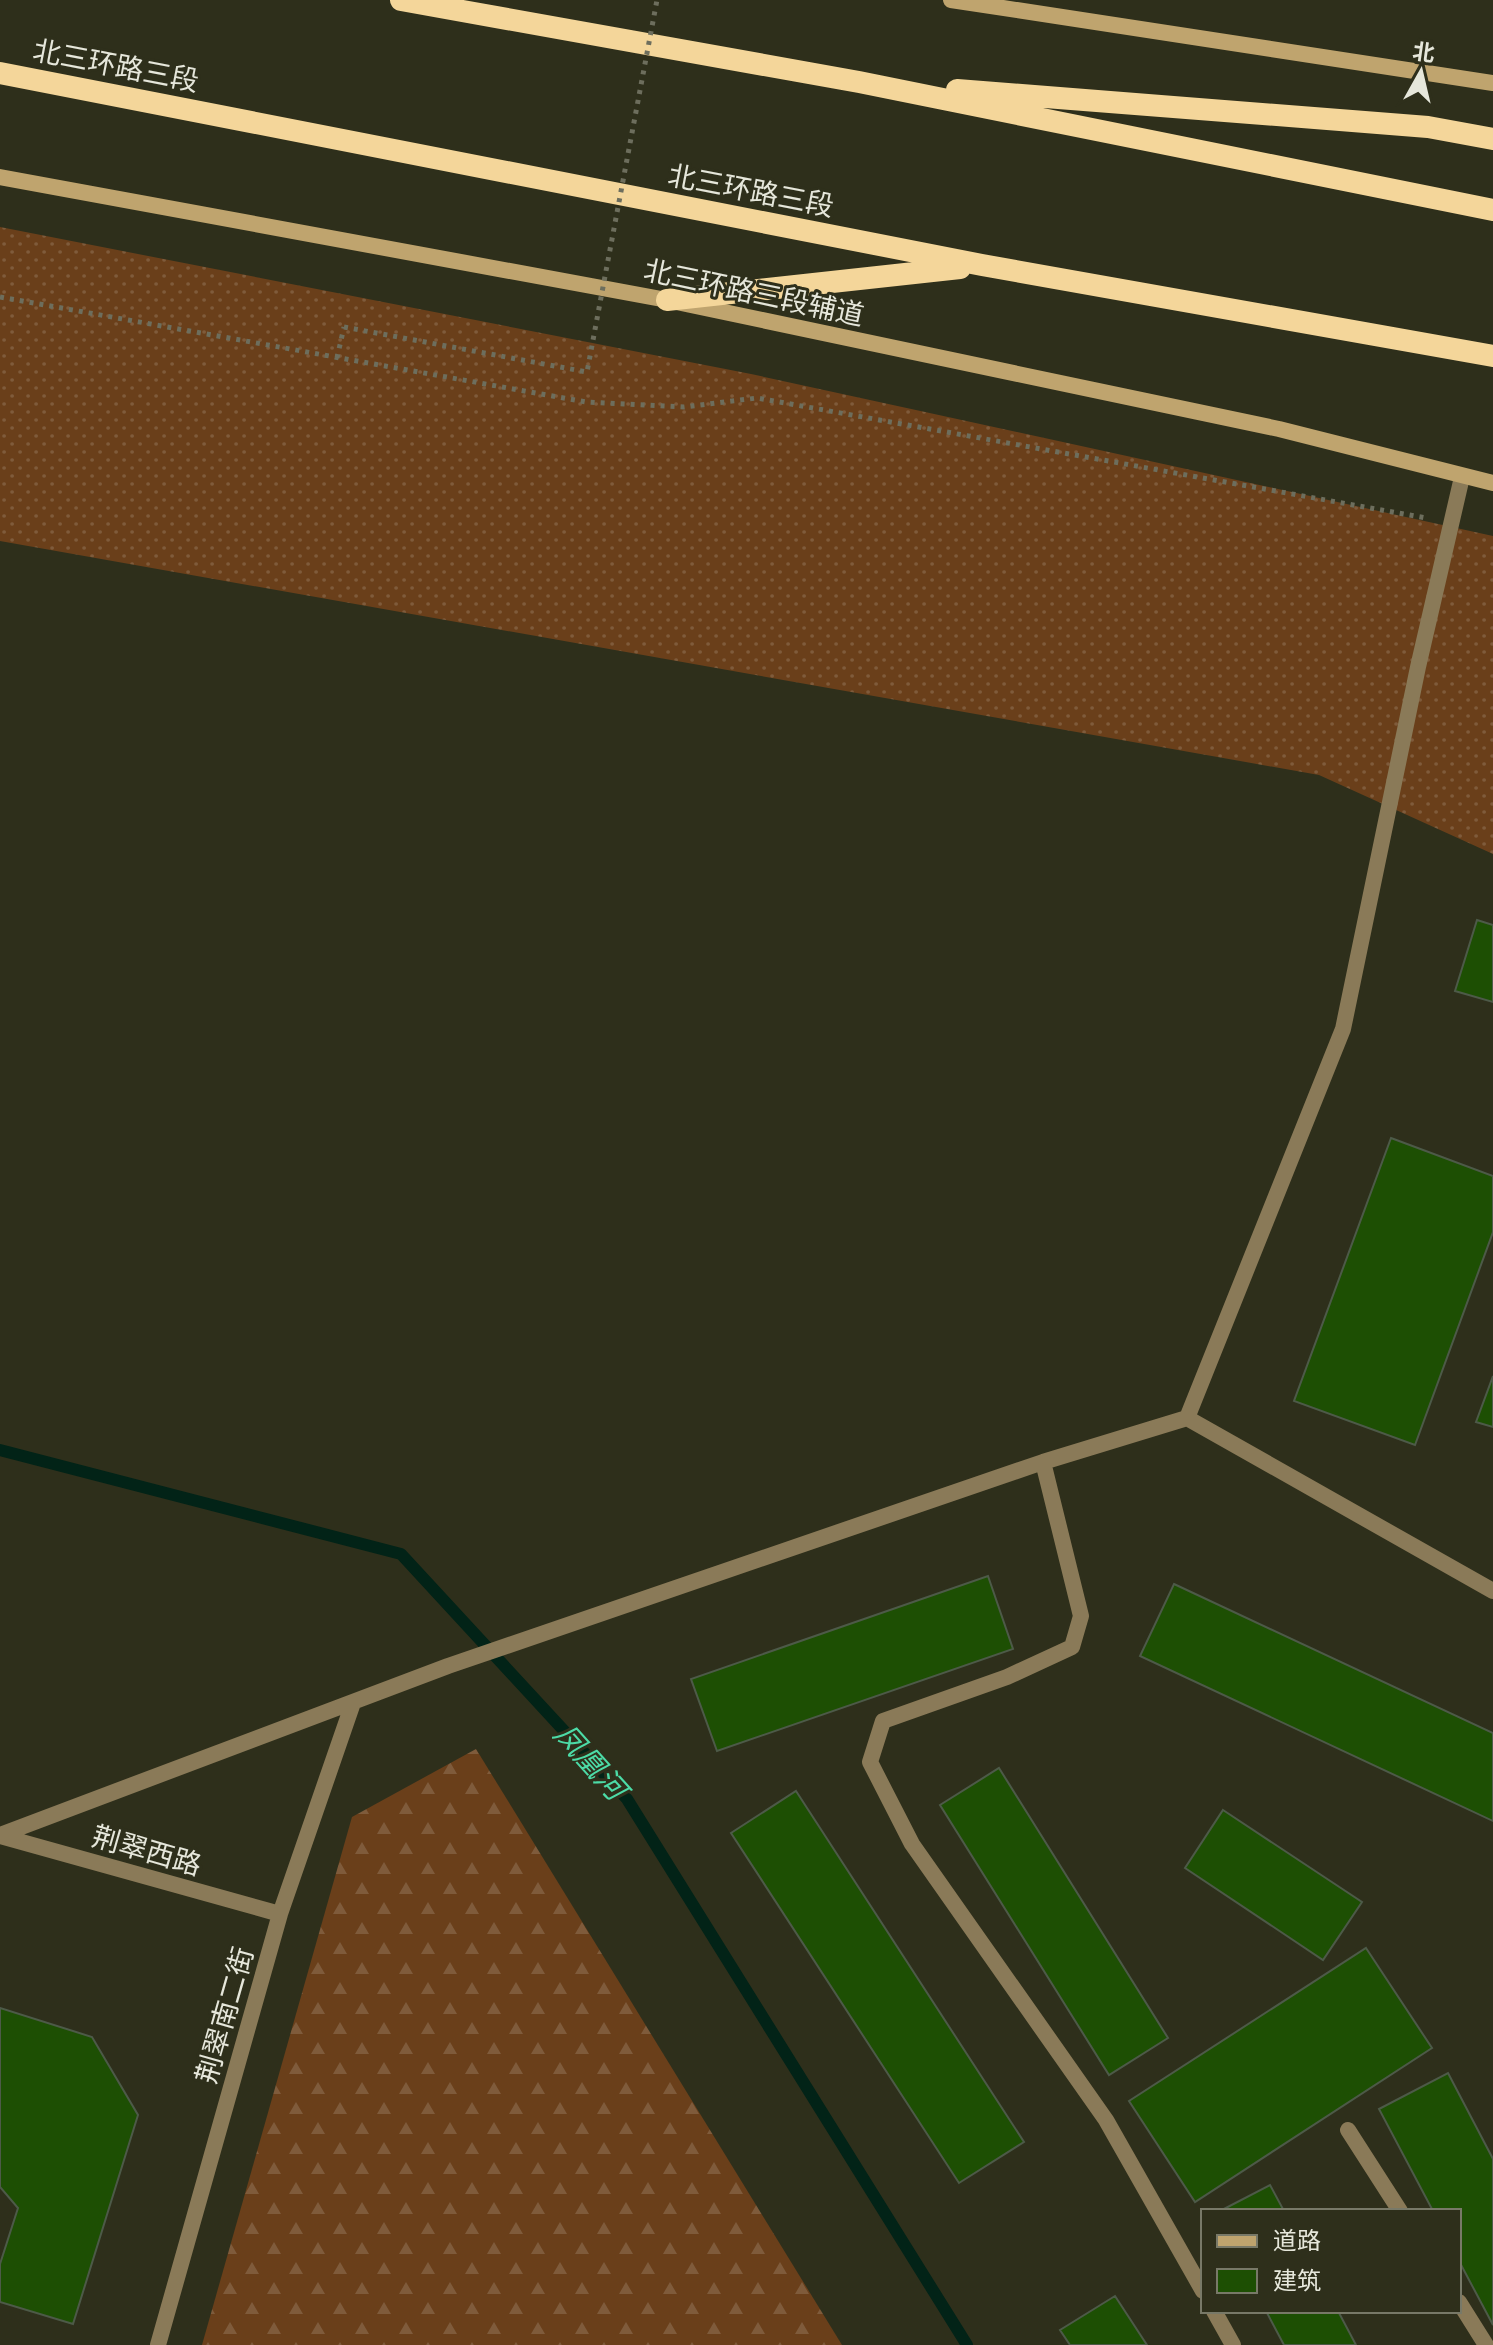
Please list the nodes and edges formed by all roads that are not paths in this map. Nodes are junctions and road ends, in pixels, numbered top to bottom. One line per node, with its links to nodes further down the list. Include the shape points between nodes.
1 (401, 0): 4 (highway)
2 (951, 0): 5 (main road)
3 (0, 73): 9 (highway, 北三环路三段)
4 (859, 82): 6 (highway, via 1428,127); 8 (highway)
5 (1493, 83)
6 (1493, 139)
7 (0, 177): 10 (main road, 北三环路三段辅道)
8 (1493, 210)
9 (982, 265): 10 (highway); 11 (highway, 北三环路三段)
10 (667, 300): 12 (main road, 北三环路三段辅道, via 1264,426)
11 (1493, 356)
12 (1462, 477): 13 (main road, 北三环路三段辅道); 14 (street, via 1343,1029)
13 (1493, 483)
14 (1187, 1418): 15 (street); 16 (street)
15 (1043, 1462): 17 (street); 22 (street, via 1081,1616 1072,1647 1007,1677 883,1721 870,1762 912,1844 1106,2120)
16 (1493, 1591)
17 (353, 1703): 18 (street); 19 (street, 荆翠南二街)
18 (0, 1836): 19 (street, 荆翠西路)
19 (280, 1914): 25 (street, 荆翠南二街)
20 (1348, 2130): 21 (street)
21 (1399, 2209)
22 (1201, 2287)
23 (1461, 2305): 27 (street)
24 (1215, 2313): 26 (street)
25 (158, 2345)
26 (1233, 2345)
27 (1486, 2345)

